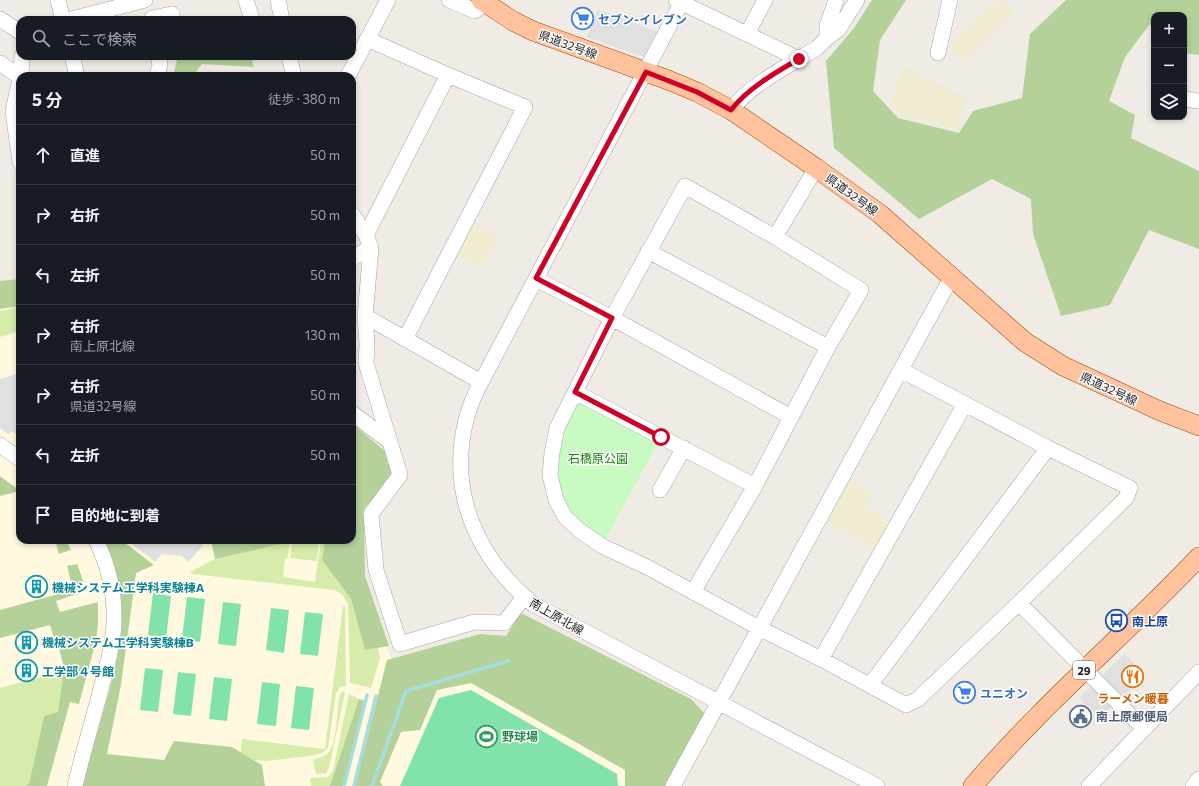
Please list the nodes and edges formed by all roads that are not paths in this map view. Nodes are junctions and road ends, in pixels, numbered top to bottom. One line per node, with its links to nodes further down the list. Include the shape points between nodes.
1 (58, 0): 14 (street)
2 (146, 0): 15 (street); 16 (street)
3 (246, 0): 18 (street)
4 (278, 0): 19 (street)
5 (388, 0): 24 (street)
6 (449, 0): 12 (street, via 475,10)
7 (765, 0): 22 (street)
8 (836, 0): 23 (street, via 827,26)
9 (857, 0): 23 (street, via 838,30)
10 (950, 0): 25 (street)
11 (680, 1): 22 (street); 37 (street, 南上原北線)
12 (483, 2): 37 (main road, 県道32号線, via 533,31)
13 (172, 14): 17 (street)
14 (62, 16)
15 (84, 16)
16 (151, 16)
17 (164, 16)
18 (251, 16)
19 (281, 16)
20 (0, 19): 21 (street)
21 (16, 29)
22 (747, 34): 26 (street)
23 (827, 38): 26 (street)
24 (367, 39): 36 (street); 39 (street)
25 (938, 53)
26 (799, 59): 41 (street, via 775,73 738,101)
27 (22, 60): 32 (street)
28 (73, 60): 33 (street)
29 (159, 60): 34 (street)
30 (290, 60): 35 (street)
31 (0, 63): 38 (street)
32 (20, 72)
33 (76, 72)
34 (158, 72)
35 (293, 72)
36 (350, 72)
37 (646, 72): 41 (main road, 県道32号線, via 697,92); 49 (street, 南上原北線)
38 (16, 74)
39 (448, 75): 46 (street); 53 (street, via 525,107)
40 (16, 97): 42 (street, via 13,112)
41 (731, 110): 43 (main road, 県道32号線)
42 (16, 133)
43 (816, 168): 45 (street); 50 (main road, 県道32号線, via 880,214)
44 (356, 221): 46 (street)
45 (775, 237): 47 (street, via 685,186); 54 (street, via 861,290)
46 (368, 241): 48 (street); 51 (street)
47 (648, 251): 52 (street); 54 (street)
48 (356, 254)
49 (536, 278): 52 (street); 56 (street, 南上原北線)
50 (952, 278): 55 (street); 61 (main road, 県道32号線, via 1025,342 1063,366 1160,411)
51 (365, 316): 53 (street); 62 (street, via 366,363)
52 (612, 318): 57 (street); 60 (street)
53 (405, 338): 56 (street)
54 (828, 347): 60 (street)
55 (901, 370): 58 (street); 74 (street)
56 (481, 382): 72 (street, 南上原北線, via 463,432 461,464 467,510 486,551 503,576)
57 (575, 392): 64 (street); 71 (street, via 557,428 550,476 556,500 565,517 602,546)
58 (966, 404): 65 (street); 75 (street)
59 (356, 416): 62 (street)
60 (791, 417): 67 (street)
61 (1199, 426)
62 (389, 441): 72 (street, via 400,475 371,514 376,570 400,644 474,622 504,623)
63 (0, 445): 66 (street)
64 (684, 448): 67 (street); 68 (street)
65 (1048, 448): 73 (street, via 1130,488 1126,498); 78 (street)
66 (16, 456)
67 (755, 486): 71 (street)
68 (660, 490)
69 (98, 544): 83 (street, via 112,587 114,625 110,653)
70 (1199, 557): 76 (main road, 29)
71 (693, 592): 74 (street)
72 (524, 597): 79 (street, 南上原北線)
73 (1019, 603): 76 (street); 78 (street, via 918,699 906,705)
74 (759, 628): 75 (street); 79 (street)
75 (821, 659): 78 (street)
76 (1084, 669): 80 (street); 85 (main road, 29)
77 (1199, 672): 80 (street)
78 (870, 685)
79 (718, 702): 82 (street); 84 (street, 南上原北線)
80 (1144, 729): 86 (street)
81 (1199, 780): 87 (street)
82 (679, 784)
83 (75, 786)
84 (877, 786)
85 (973, 786)
86 (1089, 786)
87 (1193, 786)

